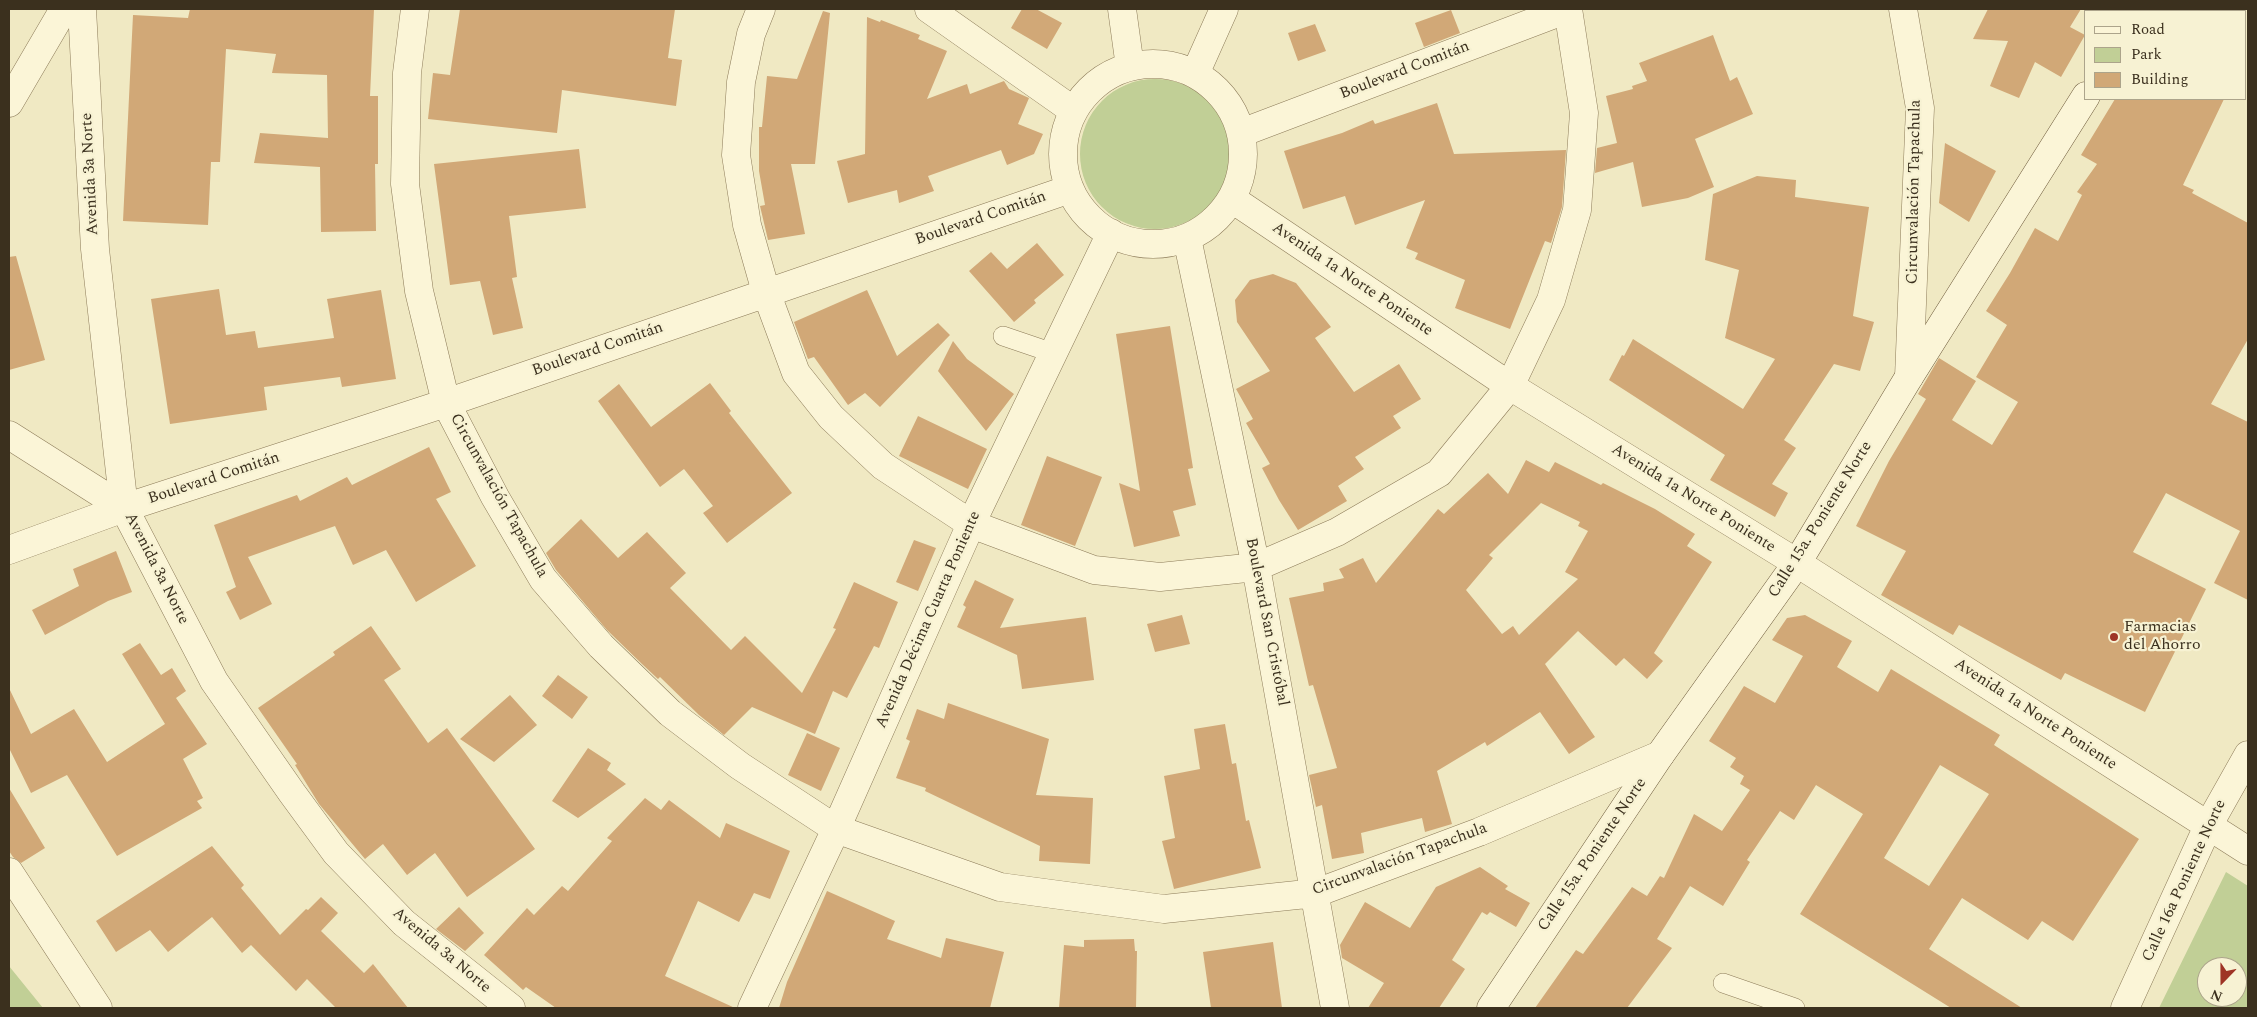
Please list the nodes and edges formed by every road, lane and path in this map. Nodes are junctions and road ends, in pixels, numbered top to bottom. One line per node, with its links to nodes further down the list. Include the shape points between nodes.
1 (64, 9): 13 (street)
2 (82, 9): 27 (street, Avenida 3a Norte, via 95,249)
3 (415, 9): 25 (street, Circunvalación Tapachula, via 407,73 405,184 419,291)
4 (761, 9): 20 (street, via 751,34 741,82 736,155 747,225)
5 (929, 9): 14 (street)
6 (1122, 9): 10 (street)
7 (1224, 9): 11 (street)
8 (1568, 9): 15 (street, Boulevard Comitán); 24 (street, via 1584,113 1577,210 1551,300)
9 (1903, 9): 23 (street, Circunvalación Tapachula, via 1920,108)
10 (1130, 67): 11 (street, via 1174,66); 14 (street, via 1108,76 1095,86)
11 (1195, 74): 15 (street, via 1216,89 1232,109)
12 (2084, 99): 23 (street, Calle 15a. Poniente Norte)
13 (9, 103)
14 (1074, 111): 16 (street, via 1065,136 1064,163)
15 (1241, 133): 17 (street, via 1244,156)
16 (1070, 189): 18 (street, via 1082,208); 20 (street, Boulevard Comitán)
17 (1232, 199): 19 (street, via 1217,218); 24 (street, Avenida 1a Norte Poniente)
18 (1111, 233): 19 (street, via 1135,242 1155,244); 22 (street, Avenida Décima Cuarta Poniente)
19 (1187, 238): 31 (street, Boulevard San Cristóbal)
20 (766, 292): 25 (street, Boulevard Comitán); 28 (street, via 796,373 830,417 883,466)
21 (1003, 336): 22 (lane)
22 (1053, 353): 28 (street, Avenida Décima Cuarta Poniente)
23 (1909, 377): 30 (street, Calle 15a. Poniente Norte)
24 (1510, 386): 30 (street, Avenida 1a Norte Poniente); 31 (street, via 1439,473 1337,532)
25 (446, 403): 27 (street, Boulevard Comitán); 35 (street, Circunvalación Tapachula, via 543,580 601,646 670,713 740,766)
26 (9, 434): 27 (street)
27 (124, 508): 29 (street, Boulevard Comitán); 41 (street, Avenida 3a Norte, via 214,681 336,853 404,923)
28 (971, 524): 31 (street, via 1094,570 1160,577); 35 (street, Avenida Décima Cuarta Poniente)
29 (9, 550)
30 (1798, 563): 32 (street, Calle 15a. Poniente Norte); 34 (street, Avenida 1a Norte Poniente)
31 (1256, 567): 38 (street, Boulevard San Cristóbal)
32 (1660, 755): 38 (street, Circunvalación Tapachula, via 1479,832); 44 (street, Calle 15a. Poniente Norte)
33 (2248, 755): 34 (street, Calle 16a Poniente Norte)
34 (2208, 826): 36 (street, Avenida 1a Norte Poniente); 46 (street, Calle 16a Poniente Norte)
35 (836, 829): 38 (street, Circunvalación Tapachula, via 1000,887 1027,891 1164,909); 42 (street, Avenida Décima Cuarta Poniente)
36 (2248, 851)
37 (9, 872): 40 (street)
38 (1316, 893): 43 (street, Boulevard San Cristóbal)
39 (1723, 983): 45 (lane)
40 (98, 1008)
41 (511, 1008)
42 (752, 1008)
43 (1336, 1008)
44 (1491, 1008)
45 (1795, 1008)
46 (2125, 1008)

